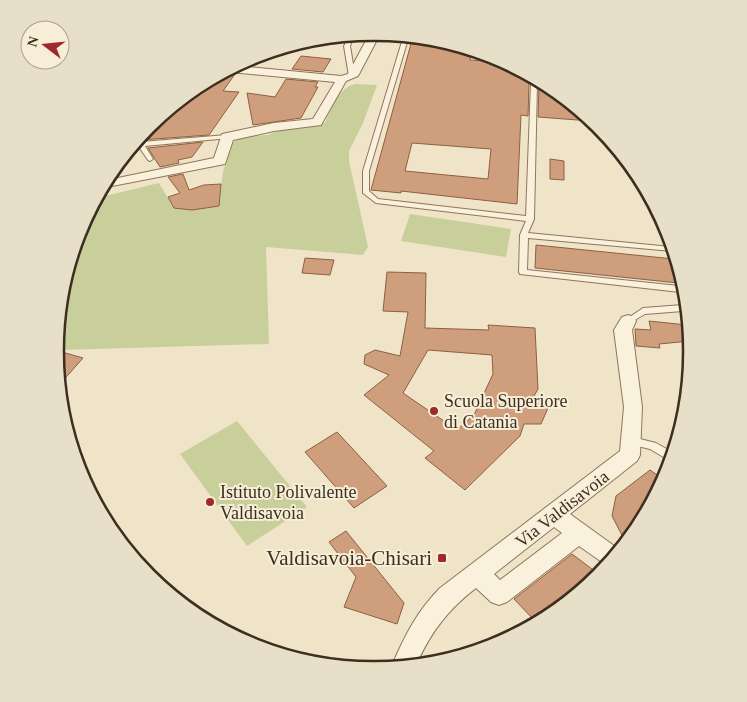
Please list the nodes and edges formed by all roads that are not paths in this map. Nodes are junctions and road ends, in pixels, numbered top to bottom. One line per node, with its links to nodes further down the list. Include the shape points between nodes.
1 (370, 41): 5 (street)
2 (350, 42): 5 (lane)
3 (404, 43): 12 (lane, via 366,170 365,192 376,201)
4 (244, 70): 5 (street)
5 (347, 78): 7 (street, via 327,102 317,122)
6 (534, 86): 12 (lane)
7 (227, 137): 8 (lane); 11 (street, via 220,161)
8 (144, 144)
9 (141, 147): 10 (lane)
10 (150, 159)
11 (113, 183)
12 (530, 219): 13 (lane)
13 (524, 234): 14 (lane); 15 (lane, via 523,272)
14 (666, 248)
15 (677, 289)
16 (680, 308): 17 (lane, via 642,311)
17 (628, 321): 18 (street, Via Valdisavoia, via 623,330 633,407)
18 (632, 441): 19 (lane, via 652,446); 20 (street, Via Valdisavoia, via 630,456)
19 (666, 454)
20 (554, 515): 21 (street); 23 (street, Via Valdisavoia)
21 (579, 533): 22 (street); 23 (street, via 499,594)
22 (607, 554)
23 (478, 574): 24 (street, Via Valdisavoia, via 434,610 416,635)
24 (407, 659)

